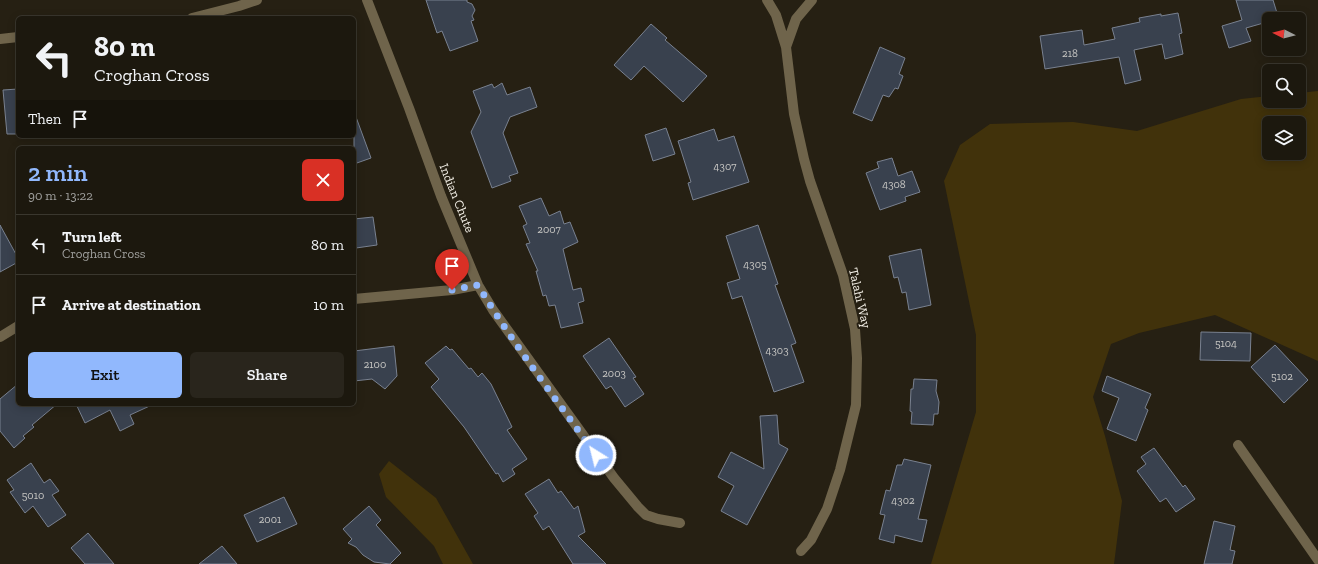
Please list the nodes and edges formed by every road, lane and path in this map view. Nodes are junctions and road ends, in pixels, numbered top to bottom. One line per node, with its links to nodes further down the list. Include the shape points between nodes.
1 (257, 0): 5 (street)
2 (367, 0): 9 (street, Indian Chute, via 441,196)
3 (767, 0): 8 (street, Talahi Way, via 776,16)
4 (812, 0): 8 (street, Talahi Way, via 796,18)
5 (200, 16)
6 (16, 37): 7 (street)
7 (0, 39)
8 (786, 47): 15 (street, Talahi Way, via 794,114 804,159 843,274 855,329 857,358 856,405 840,470 827,508 811,540)
9 (478, 285): 10 (street, via 452,290); 14 (street, Indian Chute, via 519,349 638,507 646,515)
10 (356, 299)
11 (16, 327): 12 (street)
12 (0, 337)
13 (1238, 445): 16 (street)
14 (680, 523)
15 (801, 551)
16 (1318, 561): 17 (street)
17 (1316, 564)

